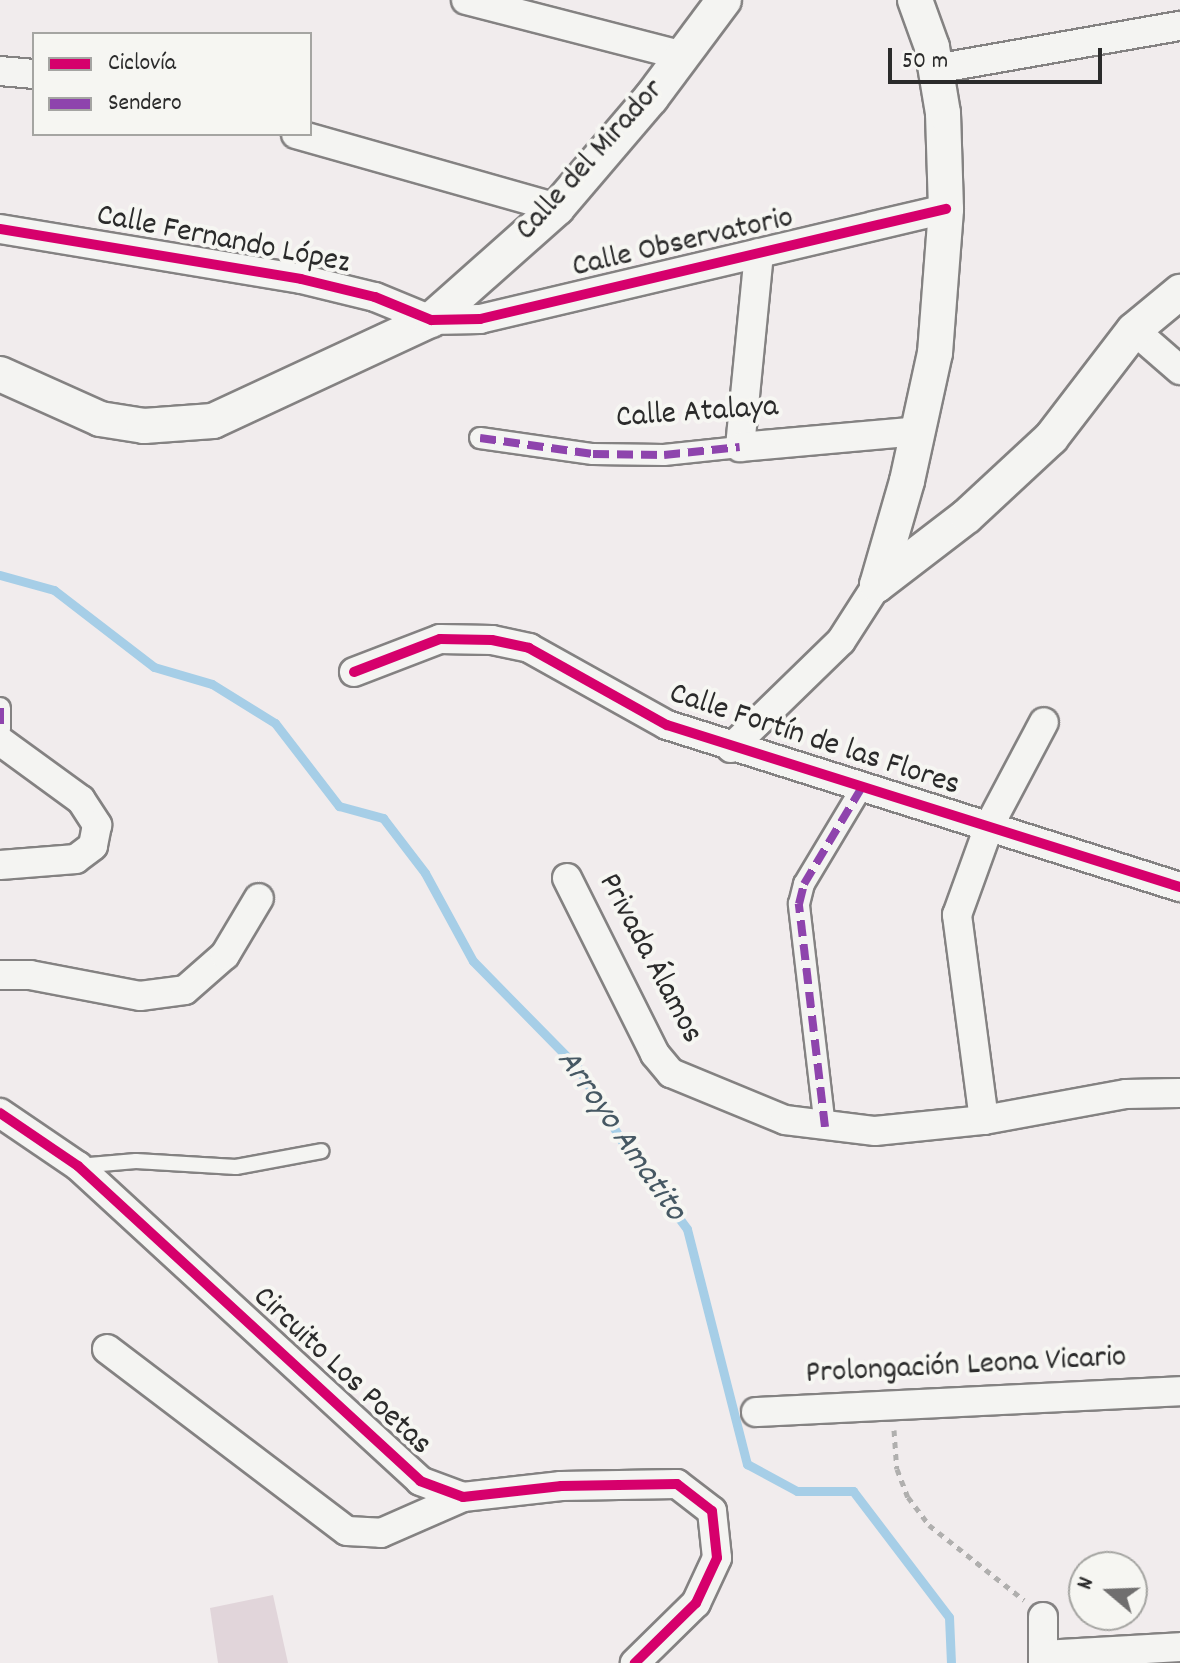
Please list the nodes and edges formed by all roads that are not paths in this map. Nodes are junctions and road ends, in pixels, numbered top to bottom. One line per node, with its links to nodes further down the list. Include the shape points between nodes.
1 (466, 0): 5 (street)
2 (724, 0): 5 (street, Calle del Mirador)
3 (915, 0): 6 (street)
4 (1180, 26): 6 (street)
5 (684, 56): 10 (street, Calle del Mirador)
6 (935, 69): 11 (street, via 943,113)
7 (0, 71): 8 (street)
8 (32, 74)
9 (303, 136): 10 (street)
10 (557, 208): 15 (street, Calle del Mirador)
11 (946, 209): 13 (street, Calle Observatorio); 19 (street, via 935,353)
12 (0, 229): 15 (street, Calle Fernando López, via 301,279 375,297)
13 (759, 253): 15 (street, Calle Observatorio, via 480,319); 21 (street)
14 (1180, 292): 16 (street)
15 (431, 320): 18 (street, Calle del Mirador, via 213,421 144,426 100,419)
16 (1134, 330): 17 (street); 22 (street, via 1051,438 967,516)
17 (1180, 370)
18 (0, 374)
19 (918, 431): 21 (street, Calle Atalaya); 22 (street)
20 (480, 438): 21 (street, Calle Atalaya, via 593,454 664,455)
21 (740, 447)
22 (877, 585): 28 (street, via 841,641)
23 (354, 672): 28 (street, Calle Fortín de las Flores, via 440,639 492,640 529,648 667,725)
24 (0, 708): 26 (street)
25 (1044, 722): 30 (street)
26 (0, 729)
27 (0, 741): 31 (street, via 81,800 97,825 93,846 76,859)
28 (731, 748): 29 (street, Calle Fortín de las Flores)
29 (862, 787): 30 (street, Calle Fortín de las Flores); 39 (street, via 804,884 799,904)
30 (990, 824): 33 (street, Calle Fortín de las Flores); 38 (street, via 957,915)
31 (0, 865)
32 (567, 878): 39 (street, Privada Álamos, via 655,1054 671,1073 785,1120)
33 (1180, 887)
34 (259, 898): 35 (street, via 225,955 185,990 140,996 30,975)
35 (0, 975)
36 (1180, 1093): 38 (street, via 1126,1094)
37 (0, 1113): 41 (street, Circuito Los Poetas)
38 (984, 1120): 39 (street, via 875,1131)
39 (825, 1127)
40 (322, 1151): 41 (lane, via 236,1167 136,1161)
41 (78, 1166): 45 (street, Circuito Los Poetas, via 420,1481)
42 (107, 1349): 45 (street, via 347,1531 381,1533)
43 (1180, 1391): 44 (street, Prolongación Leona Vicario)
44 (756, 1412)
45 (463, 1497): 49 (street, Circuito Los Poetas, via 561,1486 677,1484 712,1511 717,1558 696,1603)
46 (1043, 1617): 48 (street)
47 (1180, 1647): 48 (street)
48 (1043, 1659)
49 (635, 1663)

